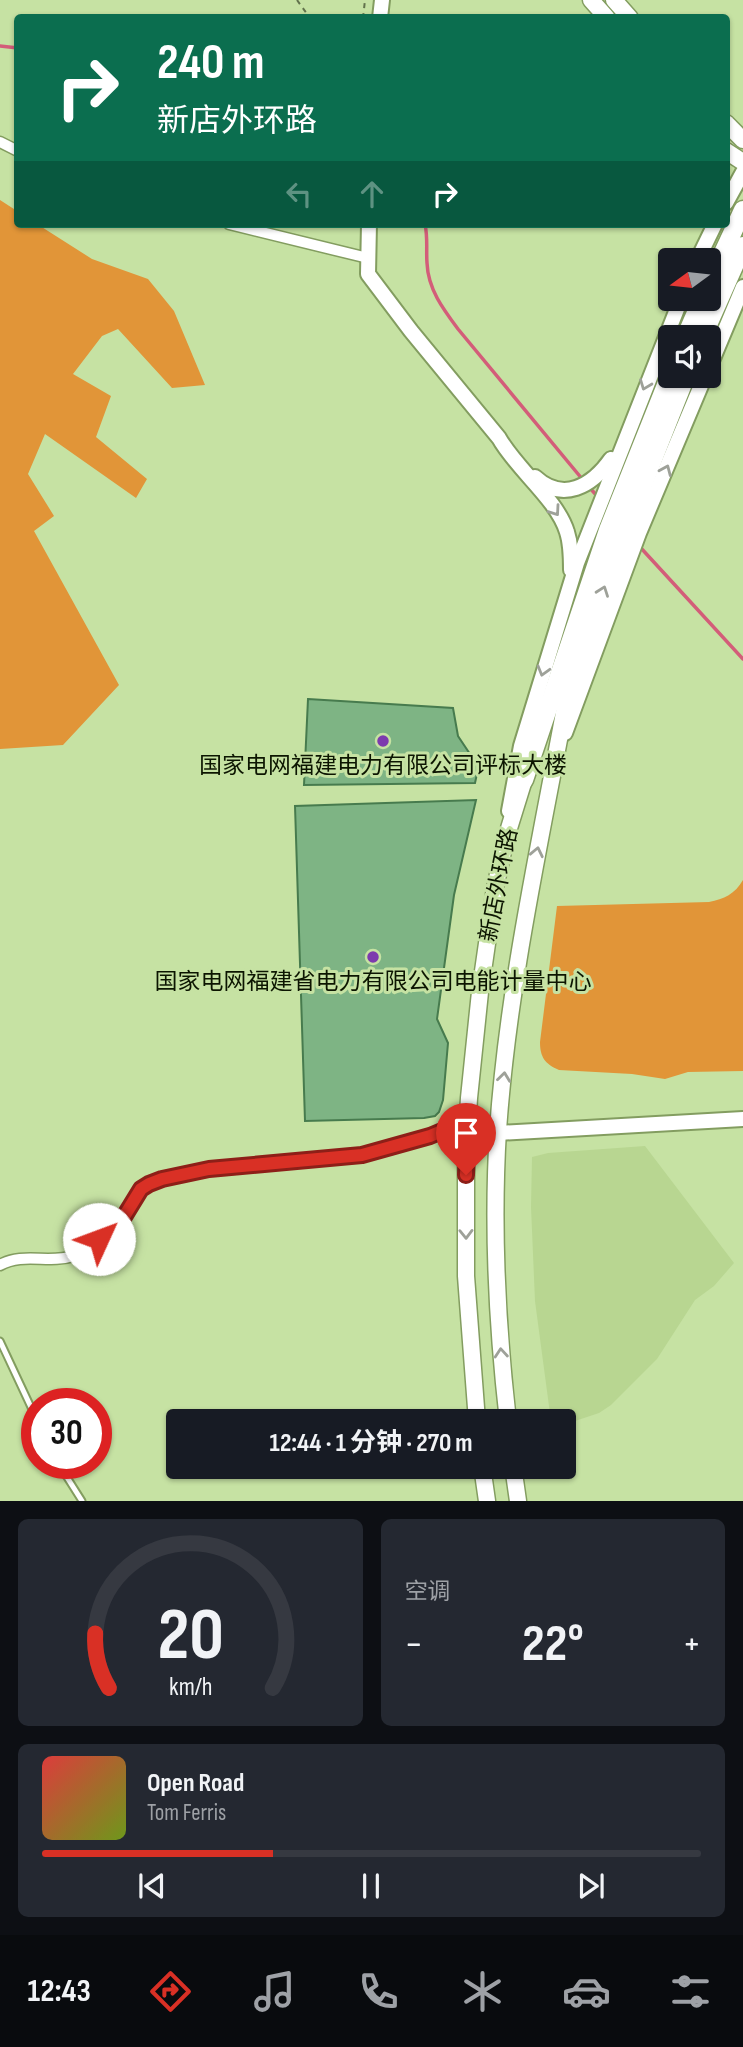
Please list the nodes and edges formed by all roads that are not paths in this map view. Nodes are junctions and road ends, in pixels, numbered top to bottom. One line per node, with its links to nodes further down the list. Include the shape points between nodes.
1 (591, 0): 3 (main road)
2 (614, 0): 4 (main road)
3 (603, 14)
4 (626, 14)
5 (730, 127): 6 (main road)
6 (743, 140)
7 (743, 172): 8 (main road)
8 (730, 196)
9 (743, 210): 15 (highway)
10 (245, 228): 16 (street)
11 (369, 228): 16 (main road)
12 (713, 228): 14 (main road)
13 (743, 247): 19 (highway)
14 (703, 248)
15 (721, 257)
16 (369, 258): 24 (main road, via 368,274)
17 (743, 287): 20 (main road)
18 (676, 312): 25 (main road, one-way to 25)
19 (708, 325)
20 (721, 339)
21 (665, 388): 29 (highway, 新店外环路, via 608,530)
22 (681, 388): 27 (highway, 新店外环路, one-way to 22, via 628,521)
23 (700, 388): 28 (main road, one-way to 23, via 639,533)
24 (499, 438): 25 (main road, via 543,484 556,490 578,488 592,480); 26 (main road, one-way to 26, via 565,526)
25 (622, 444): 26 (main road)
26 (571, 580): 30 (main road, one-way to 30, via 521,746)
27 (566, 702): 28 (main road, 新店外环路)
28 (556, 757): 33 (main road, 新店外环路, one-way to 28, via 523,926)
29 (524, 780): 30 (main road, 新店外环路)
30 (506, 838): 32 (main road, 新店外环路, via 485,954)
31 (743, 1119): 33 (main road)
32 (468, 1120): 34 (street, via 362,1155 209,1169 162,1179 141,1189 115,1227 84,1251 67,1258 14,1260); 37 (main road, 新店外环路, one-way to 37, via 466,1276)
33 (498, 1133): 38 (main road, 新店外环路, one-way to 33, via 496,1284)
34 (0, 1265)
35 (0, 1341): 36 (lane)
36 (22, 1388)
37 (476, 1409)
38 (507, 1409)
39 (68, 1479): 42 (lane)
40 (484, 1479): 43 (main road)
41 (515, 1479): 44 (main road)
42 (82, 1501)
43 (487, 1501)
44 (518, 1501)

